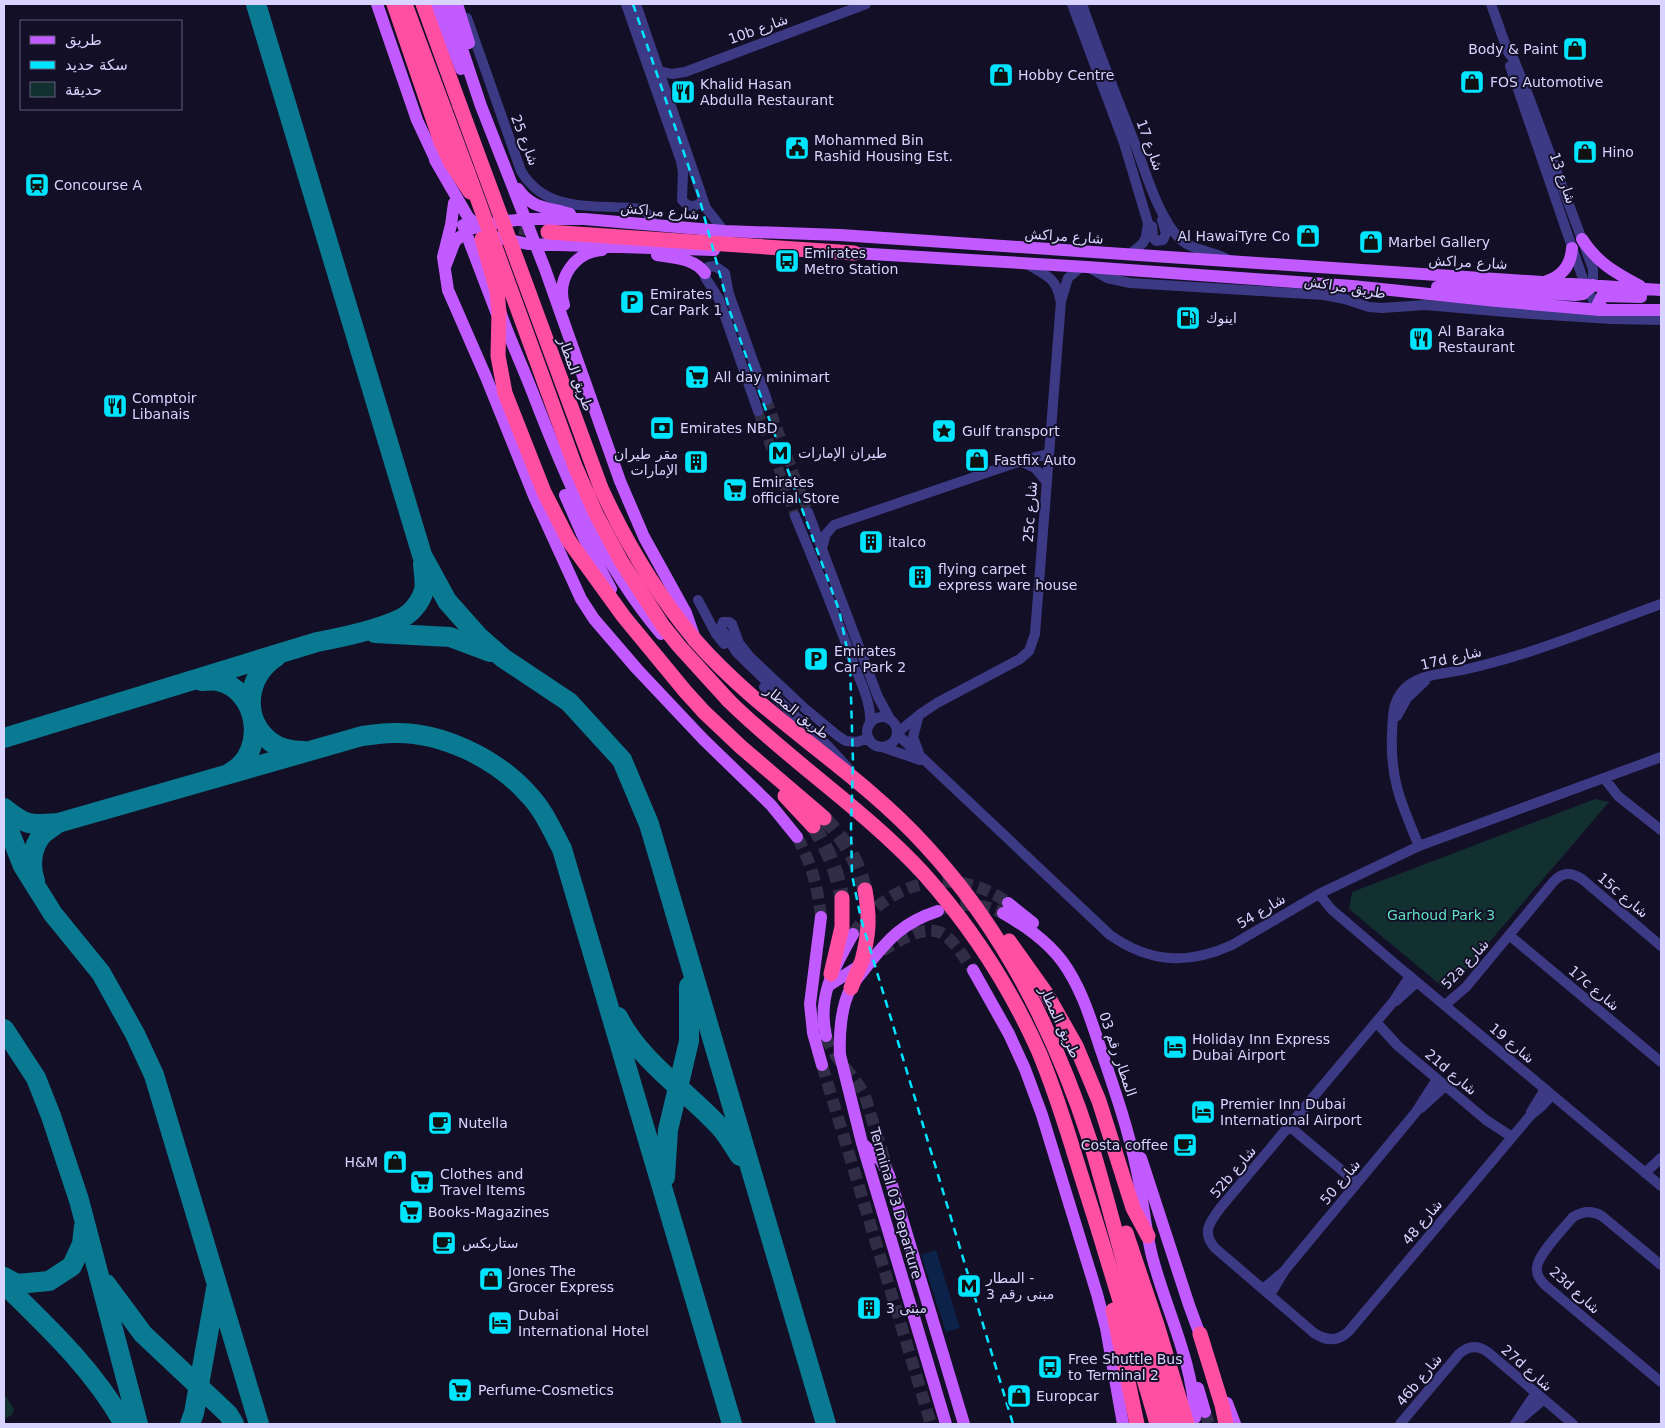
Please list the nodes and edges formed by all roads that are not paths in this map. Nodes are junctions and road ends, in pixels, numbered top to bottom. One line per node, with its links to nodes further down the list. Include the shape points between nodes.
1 (377, 4): 21 (main road, via 417,120)
2 (386, 4): 18 (highway)
3 (394, 4): 18 (highway)
4 (405, 4): 22 (highway)
5 (423, 4): 75 (highway, طريق المطار, bridge, via 601,488 642,567)
6 (436, 4): 19 (main road, via 460,69)
7 (447, 4): 17 (main road)
8 (459, 4): 17 (main road, via 475,65); 31 (street, شارع 25, via 477,44 521,171 530,184 545,196 561,202 643,210)
9 (626, 4): 20 (street)
10 (636, 4): 16 (street)
11 (866, 4): 16 (street, 10b شارع, via 685,72)
12 (1072, 4): 28 (street, شارع 17)
13 (1491, 4): 15 (street, شارع 13)
14 (1085, 7): 25 (street, شارع 17)
15 (1508, 52): 37 (street, شارع 13, via 1527,92); 40 (street, شارع 13)
16 (659, 71): 20 (street)
17 (475, 87): 19 (main road)
18 (428, 103): 24 (highway, via 446,153)
19 (481, 106): 23 (main road)
20 (681, 147): 26 (street); 26 (street, via 682,200 690,206)
21 (435, 160): 27 (main road); 32 (main road, via 463,210)
22 (467, 170): 74 (highway, bridge, via 472,207 497,291 498,356 505,392 544,492 569,541); 77 (highway, bridge, via 575,466 596,514 625,568 663,626)
23 (510, 178): 29 (main road, via 533,204); 30 (main road)
24 (470, 192)
25 (1156, 198): 28 (street, via 1166,233 1160,241 1153,238 1151,218); 45 (street, شارع 17, via 1171,227 1182,240)
26 (702, 200): 33 (street)
27 (454, 202): 34 (main road); 48 (main road, via 443,258)
28 (1142, 202): 44 (street, شارع 17, via 1148,230 1143,243)
29 (584, 219): 30 (main road, شارع مراكش); 31 (main road, شارع مراكش)
30 (520, 220): 32 (main road, شارع مراكش); 36 (main road); 39 (main road)
31 (654, 225): 33 (main road, شارع مراكش)
32 (482, 226): 34 (main road, شارع مراكش); 36 (main road)
33 (724, 231): 44 (main road, شارع مراكش, via 840,235)
34 (466, 232): 48 (main road, via 455,242); 61 (main road, via 495,311)
35 (548, 232): 43 (highway)
36 (497, 234): 38 (main road); 61 (main road, via 486,250 485,266)
37 (1582, 239): 51 (street, شارع 13, via 1593,269); 52 (main road, via 1604,265)
38 (520, 243): 39 (main road); 64 (main road, via 537,266 580,382)
39 (536, 245): 41 (main road); 60 (main road)
40 (1572, 248): 50 (main road, via 1566,268); 51 (street, شارع 13)
41 (708, 250): 42 (main road, via 693,254); 43 (main road, شارع مراكش, via 826,256)
42 (632, 252): 49 (main road, via 684,259); 60 (main road, via 592,251 570,267 562,293)
43 (854, 252): 46 (main road, شارع مراكش)
44 (1129, 256): 45 (main road, شارع مراكش)
45 (1231, 261): 50 (main road, شارع مراكش)
46 (1026, 264): 47 (main road, شارع مراكش); 56 (street, 25c شارع, via 1054,281)
47 (1084, 266): 54 (main road, شارع مراكش); 56 (street, 25c شارع, via 1066,283); 59 (street, طريق مراكش, via 1107,278 1130,283 1324,295 1369,307 1425,305)
48 (445, 267): 90 (main road, via 450,295 537,504 587,610 670,705 771,805)
49 (705, 273): 62 (street, via 712,266 725,273 729,294); 63 (street, via 719,299)
50 (1545, 282): 51 (main road, شارع مراكش)
51 (1588, 287): 52 (main road, شارع مراكش); 54 (main road, via 1579,295 1428,286); 57 (street, شارع 13)
52 (1646, 289): 53 (main road, شارع مراكش)
53 (1661, 290)
54 (1410, 292): 57 (main road, شارع مراكش)
55 (1661, 298): 57 (main road, via 1602,296 1598,304)
56 (1061, 301): 65 (street, 25c شارع)
57 (1602, 310): 58 (main road, شارع مراكش)
58 (1661, 310)
59 (1661, 320)
60 (570, 339): 64 (main road)
61 (510, 340): 66 (main road)
62 (767, 400)
63 (758, 411)
64 (596, 413): 75 (main road, via 634,516 686,614)
65 (1048, 454): 67 (street); 68 (street, 25c شارع)
66 (558, 461): 74 (main road, via 561,485 583,536); 77 (main road, via 590,526 638,606 678,653)
67 (1020, 461): 68 (street, via 1035,468); 71 (street, via 834,525 826,534)
68 (1046, 480): 78 (street, 25c شارع, via 1032,646 1020,659)
69 (808, 512): 71 (street)
70 (795, 516): 80 (street, via 864,691 870,709)
71 (822, 548): 79 (street, via 878,697)
72 (698, 600): 76 (street, via 728,650)
73 (1661, 604): 91 (street, 17d شارع, via 1524,653 1414,682 1402,691 1394,707 1391,750 1395,783)
74 (640, 637): 88 (highway, via 717,728)
75 (695, 640): 87 (highway, طريق المطار, via 758,702)
76 (770, 692): 82 (street, via 768,684 729,642 721,628 723,622 732,624 739,643 750,657 829,730 846,741); 87 (street, via 840,758)
77 (729, 701): 128 (highway, via 891,841 967,927 1006,987 1040,1054)
78 (917, 716): 79 (street, 25c شارع); 81 (street, 25c شارع); 85 (street, via 913,737)
79 (891, 720): 80 (street, via 879,717); 81 (street)
80 (870, 724): 82 (street)
81 (897, 734): 83 (street, via 893,742); 85 (street, شارع 54)
82 (869, 738): 83 (street)
83 (882, 747): 85 (street, شارع 54)
84 (1661, 757): 86 (street, شارع 54)
85 (922, 760): 96 (street, شارع 54, via 1110,935 1144,953 1188,958 1218,951)
86 (1609, 776): 89 (street, via 1613,790); 91 (street, شارع 54)
87 (859, 782): 93 (highway, طريق المطار, via 911,829)
88 (819, 822)
89 (1661, 830)
90 (797, 837)
91 (1419, 846): 94 (street, شارع 54)
92 (1563, 874): 103 (street, 52a شارع); 104 (street, 15c شارع, via 1570,873 1582,879)
93 (956, 882): 124 (highway, طريق المطار, via 1000,945 1038,1010 1071,1086); 129 (highway, via 975,898 1000,930 1067,1028 1092,1083 1133,1208)
94 (1329, 889): 96 (street, شارع 54); 101 (street, شارع 19)
95 (865, 890): 106 (highway, via 869,923)
96 (1319, 894): 101 (street, شارع 19)
97 (842, 898): 108 (highway, via 842,927)
98 (1006, 908): 118 (main road, المطار رقم 03, via 1046,943 1070,974 1087,1006)
99 (938, 911): 106 (main road, via 898,931)
100 (821, 917): 112 (main road, via 810,996)
101 (1345, 920): 107 (street, شارع 19)
102 (853, 934): 108 (main road)
103 (1510, 935): 109 (street, 52a شارع); 114 (street, 17c شارع)
104 (1661, 946)
105 (973, 970): 141 (main road, via 1009,1034 1042,1115 1106,1328)
106 (859, 971): 108 (main road); 121 (main road, Terminal 03 Departure, via 840,1027 840,1055)
107 (1413, 979): 109 (street, شارع 19); 111 (street, 52b شارع)
108 (830, 980): 110 (main road, via 824,997)
109 (1448, 1008): 117 (street, شارع 19)
110 (823, 1018): 112 (main road); 113 (main road)
111 (1373, 1025): 116 (street, 21d شارع); 119 (street, 52b شارع)
112 (812, 1029): 115 (main road)
113 (826, 1036)
114 (1661, 1062)
115 (822, 1065)
116 (1441, 1082): 120 (street, 21d شارع); 126 (street, شارع 50)
117 (1549, 1092): 120 (street, شارع 48, via 1542,1106); 125 (street, شارع 19)
118 (1120, 1103): 129 (main road, المطار رقم 03, via 1137,1171); 132 (main road)
119 (1289, 1126): 126 (street); 131 (street, 52b شارع, via 1208,1226 1210,1242 1215,1248)
120 (1509, 1140): 133 (street, شارع 48, via 1349,1331)
121 (862, 1143): 139 (main road, Terminal 03 Departure); 140 (main road, via 881,1161 889,1175)
122 (1661, 1158): 125 (street)
123 (1661, 1163): 125 (street)
124 (1100, 1172): 137 (highway, via 1138,1267 1159,1332); 144 (highway, طريق المطار)
125 (1648, 1175): 127 (street, شارع 19)
126 (1357, 1183): 131 (street, شارع 50)
127 (1661, 1186)
128 (1094, 1214): 142 (highway, via 1100,1258); 143 (highway)
129 (1148, 1236): 137 (main road, المطار رقم 03, via 1178,1335)
130 (1661, 1265): 135 (street, 23d شارع, via 1602,1216 1591,1212 1573,1217 1543,1254 1536,1268 1545,1285)
131 (1267, 1292): 133 (street, 52b شارع, via 1314,1333)
132 (1200, 1334): 145 (highway); 146 (main road)
133 (1332, 1340)
134 (1459, 1354): 136 (street, 27d شارع, via 1470,1347 1485,1350); 147 (street, 46b شارع)
135 (1661, 1382)
136 (1539, 1397): 138 (street); 148 (street, 27d شارع)
137 (1196, 1418)
138 (1517, 1422)
139 (946, 1424)
140 (964, 1424)
141 (1123, 1424)
142 (1137, 1424)
143 (1157, 1424)
144 (1172, 1424)
145 (1226, 1424)
146 (1234, 1424)
147 (1400, 1424)
148 (1573, 1424)

